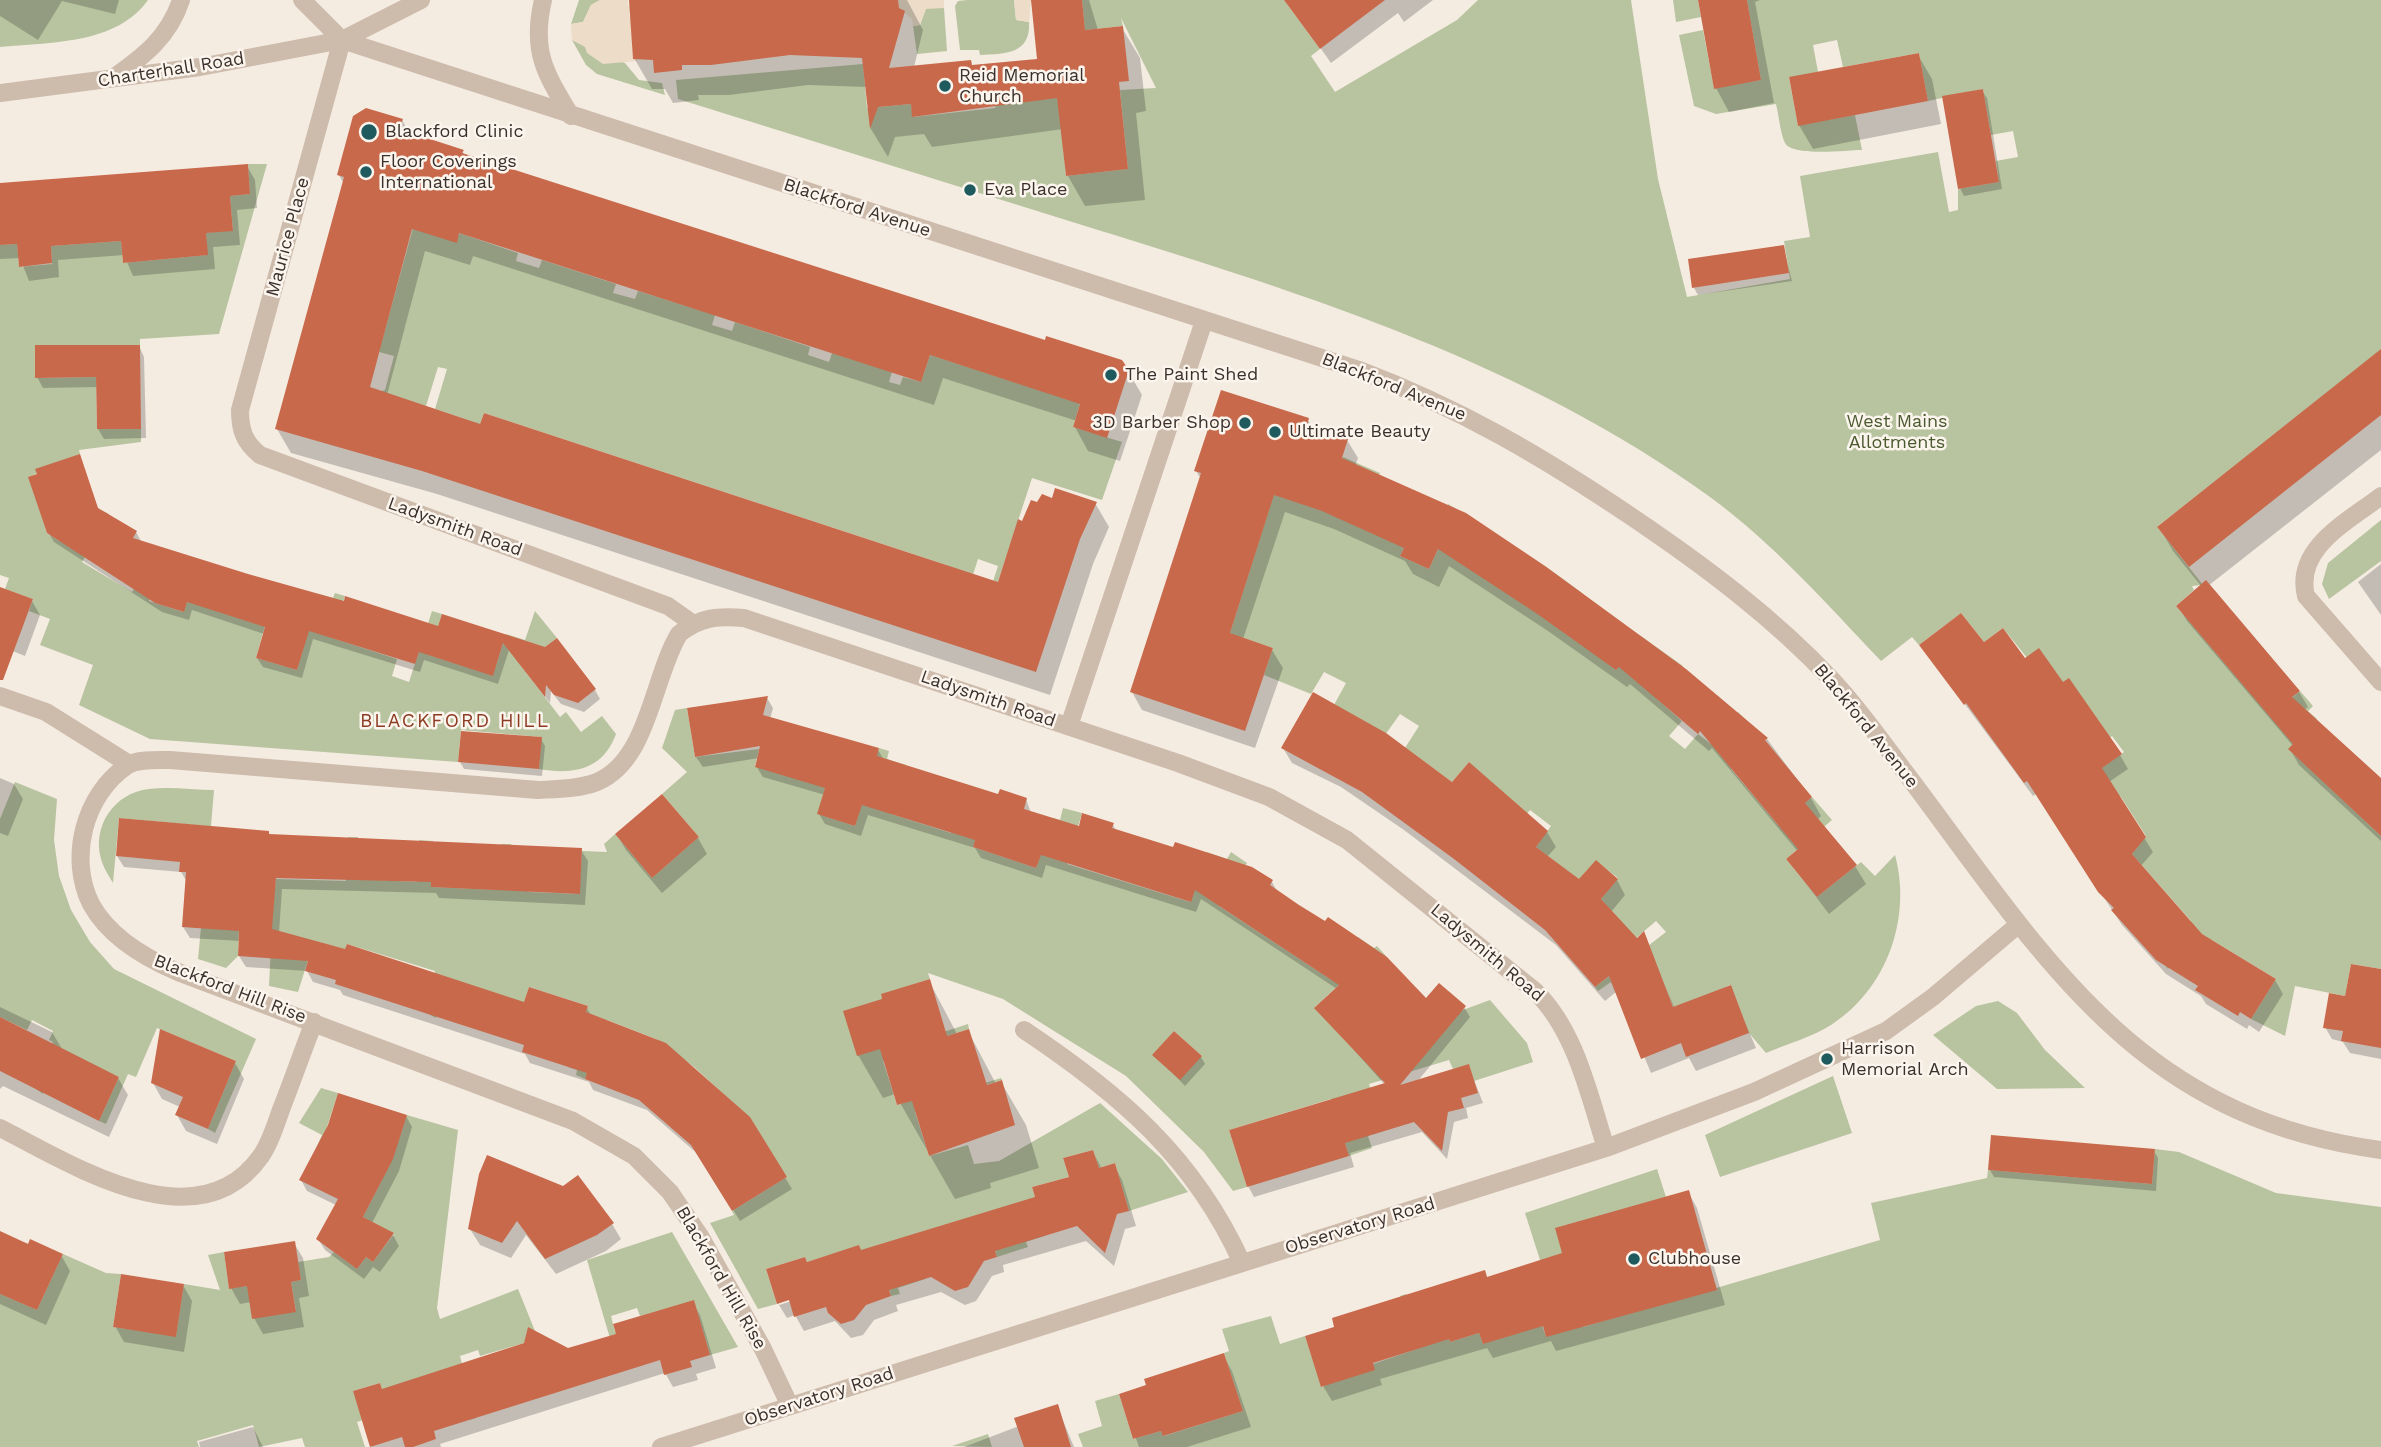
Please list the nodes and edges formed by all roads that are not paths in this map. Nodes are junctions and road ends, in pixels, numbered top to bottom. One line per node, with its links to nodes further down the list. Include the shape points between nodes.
1 (181, 0): 6 (street, via 173,23 148,53)
2 (302, 0): 5 (street, Blackford Avenue)
3 (421, 0): 5 (street)
4 (543, 0): 8 (street, via 537,45)
5 (342, 40): 6 (street, Charterhall Road); 8 (street, Blackford Avenue); 10 (street, Maurice Place, via 240,410)
6 (110, 80): 7 (street, Charterhall Road)
7 (0, 93)
8 (571, 116): 9 (street, Blackford Avenue)
9 (1204, 321): 15 (street); 17 (street, Blackford Avenue, via 1359,370 1458,411 1547,460 1665,540 1753,606 1831,679)
10 (243, 434): 12 (street, Ladysmith Road, via 260,455 668,606)
11 (2381, 496): 13 (street, via 2318,545 2303,572 2306,596)
12 (692, 623): 15 (street, Ladysmith Road, via 744,618); 16 (street, via 671,648 633,752 596,782 538,790 170,760)
13 (2381, 682)
14 (0, 696): 16 (street, via 46,712)
15 (1069, 726): 21 (street, Ladysmith Road, via 1269,797 1327,827 1391,873 1551,1008 1569,1040)
16 (129, 764): 18 (street, Blackford Hill Rise, via 96,802 82,836 85,890 98,914 120,938 159,964)
17 (2019, 924): 21 (street, Observatory Road, via 1886,1031 1777,1082); 22 (street, Blackford Avenue, via 2121,1037 2183,1083 2271,1125 2343,1145)
18 (314, 1022): 20 (street, via 263,1154 244,1176 220,1190 184,1196 132,1190); 24 (street, Blackford Hill Rise, via 573,1121 634,1156 670,1192 700,1236)
19 (1024, 1030): 23 (street, via 1106,1089 1161,1140 1204,1191)
20 (0, 1128)
21 (1606, 1148): 23 (street, Observatory Road)
22 (2381, 1150)
23 (1242, 1263): 24 (street, Observatory Road)
24 (790, 1406): 25 (street, Observatory Road)
25 (661, 1447)

